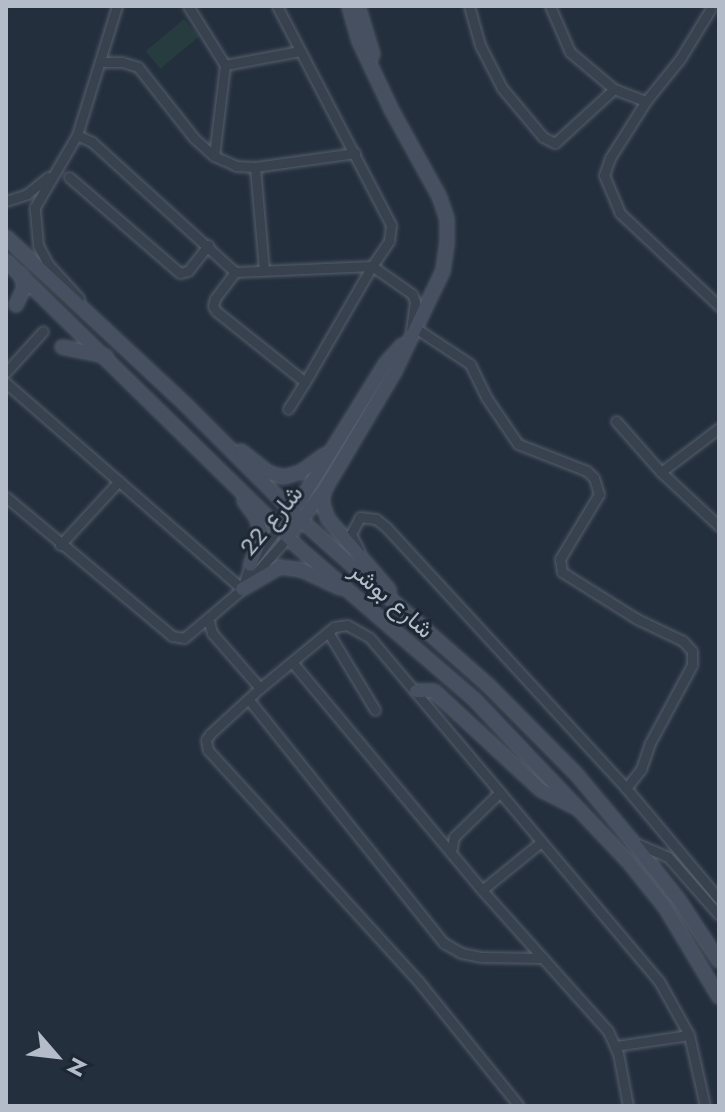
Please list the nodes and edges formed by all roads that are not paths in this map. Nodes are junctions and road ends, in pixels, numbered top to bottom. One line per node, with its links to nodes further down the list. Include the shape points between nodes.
1 (117, 6): 10 (street)
2 (188, 6): 11 (street)
3 (277, 6): 9 (street)
4 (349, 6): 14 (main road, شارع 22, via 359,41)
5 (358, 6): 14 (main road)
6 (469, 6): 12 (street, via 480,45 502,88 543,137 555,143)
7 (550, 6): 12 (street, via 570,52)
8 (710, 10): 13 (street)
9 (300, 51): 11 (street); 16 (street)
10 (100, 62): 15 (street); 17 (street, via 138,67)
11 (225, 65): 17 (street)
12 (614, 89): 13 (street)
13 (646, 101): 30 (street, via 610,158 604,175 608,191 620,213)
14 (392, 111): 33 (main road, شارع 22, via 447,219 443,271)
15 (77, 135): 19 (street); 23 (street, via 92,142)
16 (355, 153): 18 (street); 25 (street, via 391,225 389,241)
17 (214, 156): 18 (street)
18 (255, 167): 26 (street)
19 (53, 172): 21 (street, via 27,194); 31 (street, via 35,207 38,245 48,264)
20 (69, 177): 23 (street, via 180,273 188,271)
21 (6, 201)
22 (6, 237): 31 (main road, شارع بوشر)
23 (208, 245): 27 (street)
24 (6, 261): 28 (main road, شارع بوشر)
25 (372, 266): 26 (street); 33 (street, via 412,294); 37 (street)
26 (264, 270): 27 (street)
27 (235, 272): 37 (street, via 213,306)
28 (21, 274): 29 (main road, via 24,288); 35 (main road, شارع بوشر)
29 (16, 305)
30 (719, 306)
31 (103, 326): 39 (main road, شارع بوشر)
32 (43, 331): 36 (street)
33 (412, 332): 43 (main road, شارع 22); 47 (main road, شارع 22, via 389,382); 65 (street, via 470,364 518,444 594,478 599,494 560,559 562,572 692,651 692,665 641,769)
34 (62, 347): 35 (main road)
35 (107, 356): 45 (main road, شارع بوشر)
36 (6, 372)
37 (305, 382): 40 (street)
38 (6, 383): 46 (street)
39 (186, 405): 43 (main road, via 269,473 284,477 301,472); 49 (main road, شارع بوشر)
40 (288, 409)
41 (616, 421): 44 (street)
42 (719, 428): 44 (street)
43 (332, 447): 49 (main road, شارع 22)
44 (661, 472): 50 (street)
45 (228, 475): 51 (main road, شارع بوشر); 54 (main road, via 260,526 259,550)
46 (119, 481): 52 (street); 55 (street)
47 (325, 489): 49 (main road, شارع 22); 53 (main road, via 323,511)
48 (6, 497): 52 (street)
49 (297, 516): 51 (main road, شارع 22); 58 (main road, شارع بوشر)
50 (719, 526)
51 (284, 532): 54 (street, شارع 22); 55 (street, شارع 22); 56 (main road, شارع بوشر)
52 (60, 545): 57 (street, via 172,636 184,638)
53 (366, 564): 58 (main road); 65 (street, via 351,534 353,525 367,516 387,528)
54 (250, 565): 55 (street, شارع 22)
55 (242, 589): 56 (main road, via 270,571 290,568); 57 (street)
56 (350, 594): 67 (main road, شارع بوشر, via 474,699)
57 (208, 618): 61 (street, via 212,633)
58 (419, 626): 69 (main road, شارع بوشر, via 488,685 577,775)
59 (328, 632): 60 (street); 62 (street, via 347,625 363,633); 64 (street)
60 (292, 662): 61 (street); 70 (street)
61 (260, 688): 63 (street)
62 (416, 691): 66 (street); 67 (main road, via 434,691 541,790)
63 (249, 700): 74 (street, via 444,943 481,957); 79 (street, via 210,734 208,750 419,982)
64 (375, 710)
65 (626, 788): 72 (street)
66 (500, 792): 68 (street); 70 (street, via 454,837 450,849)
67 (581, 809): 76 (main road, شارع بوشر, via 665,907)
68 (541, 842): 71 (street); 77 (street, via 653,972)
69 (633, 842): 73 (street, via 668,857); 75 (main road, شارع بوشر)
70 (455, 858): 71 (street)
71 (482, 890): 74 (street)
72 (719, 899)
73 (719, 915)
74 (543, 958): 78 (street)
75 (719, 961)
76 (719, 997)
77 (689, 1035): 78 (street); 81 (street)
78 (616, 1046): 80 (street)
79 (519, 1106)
80 (628, 1106)
81 (705, 1106)

